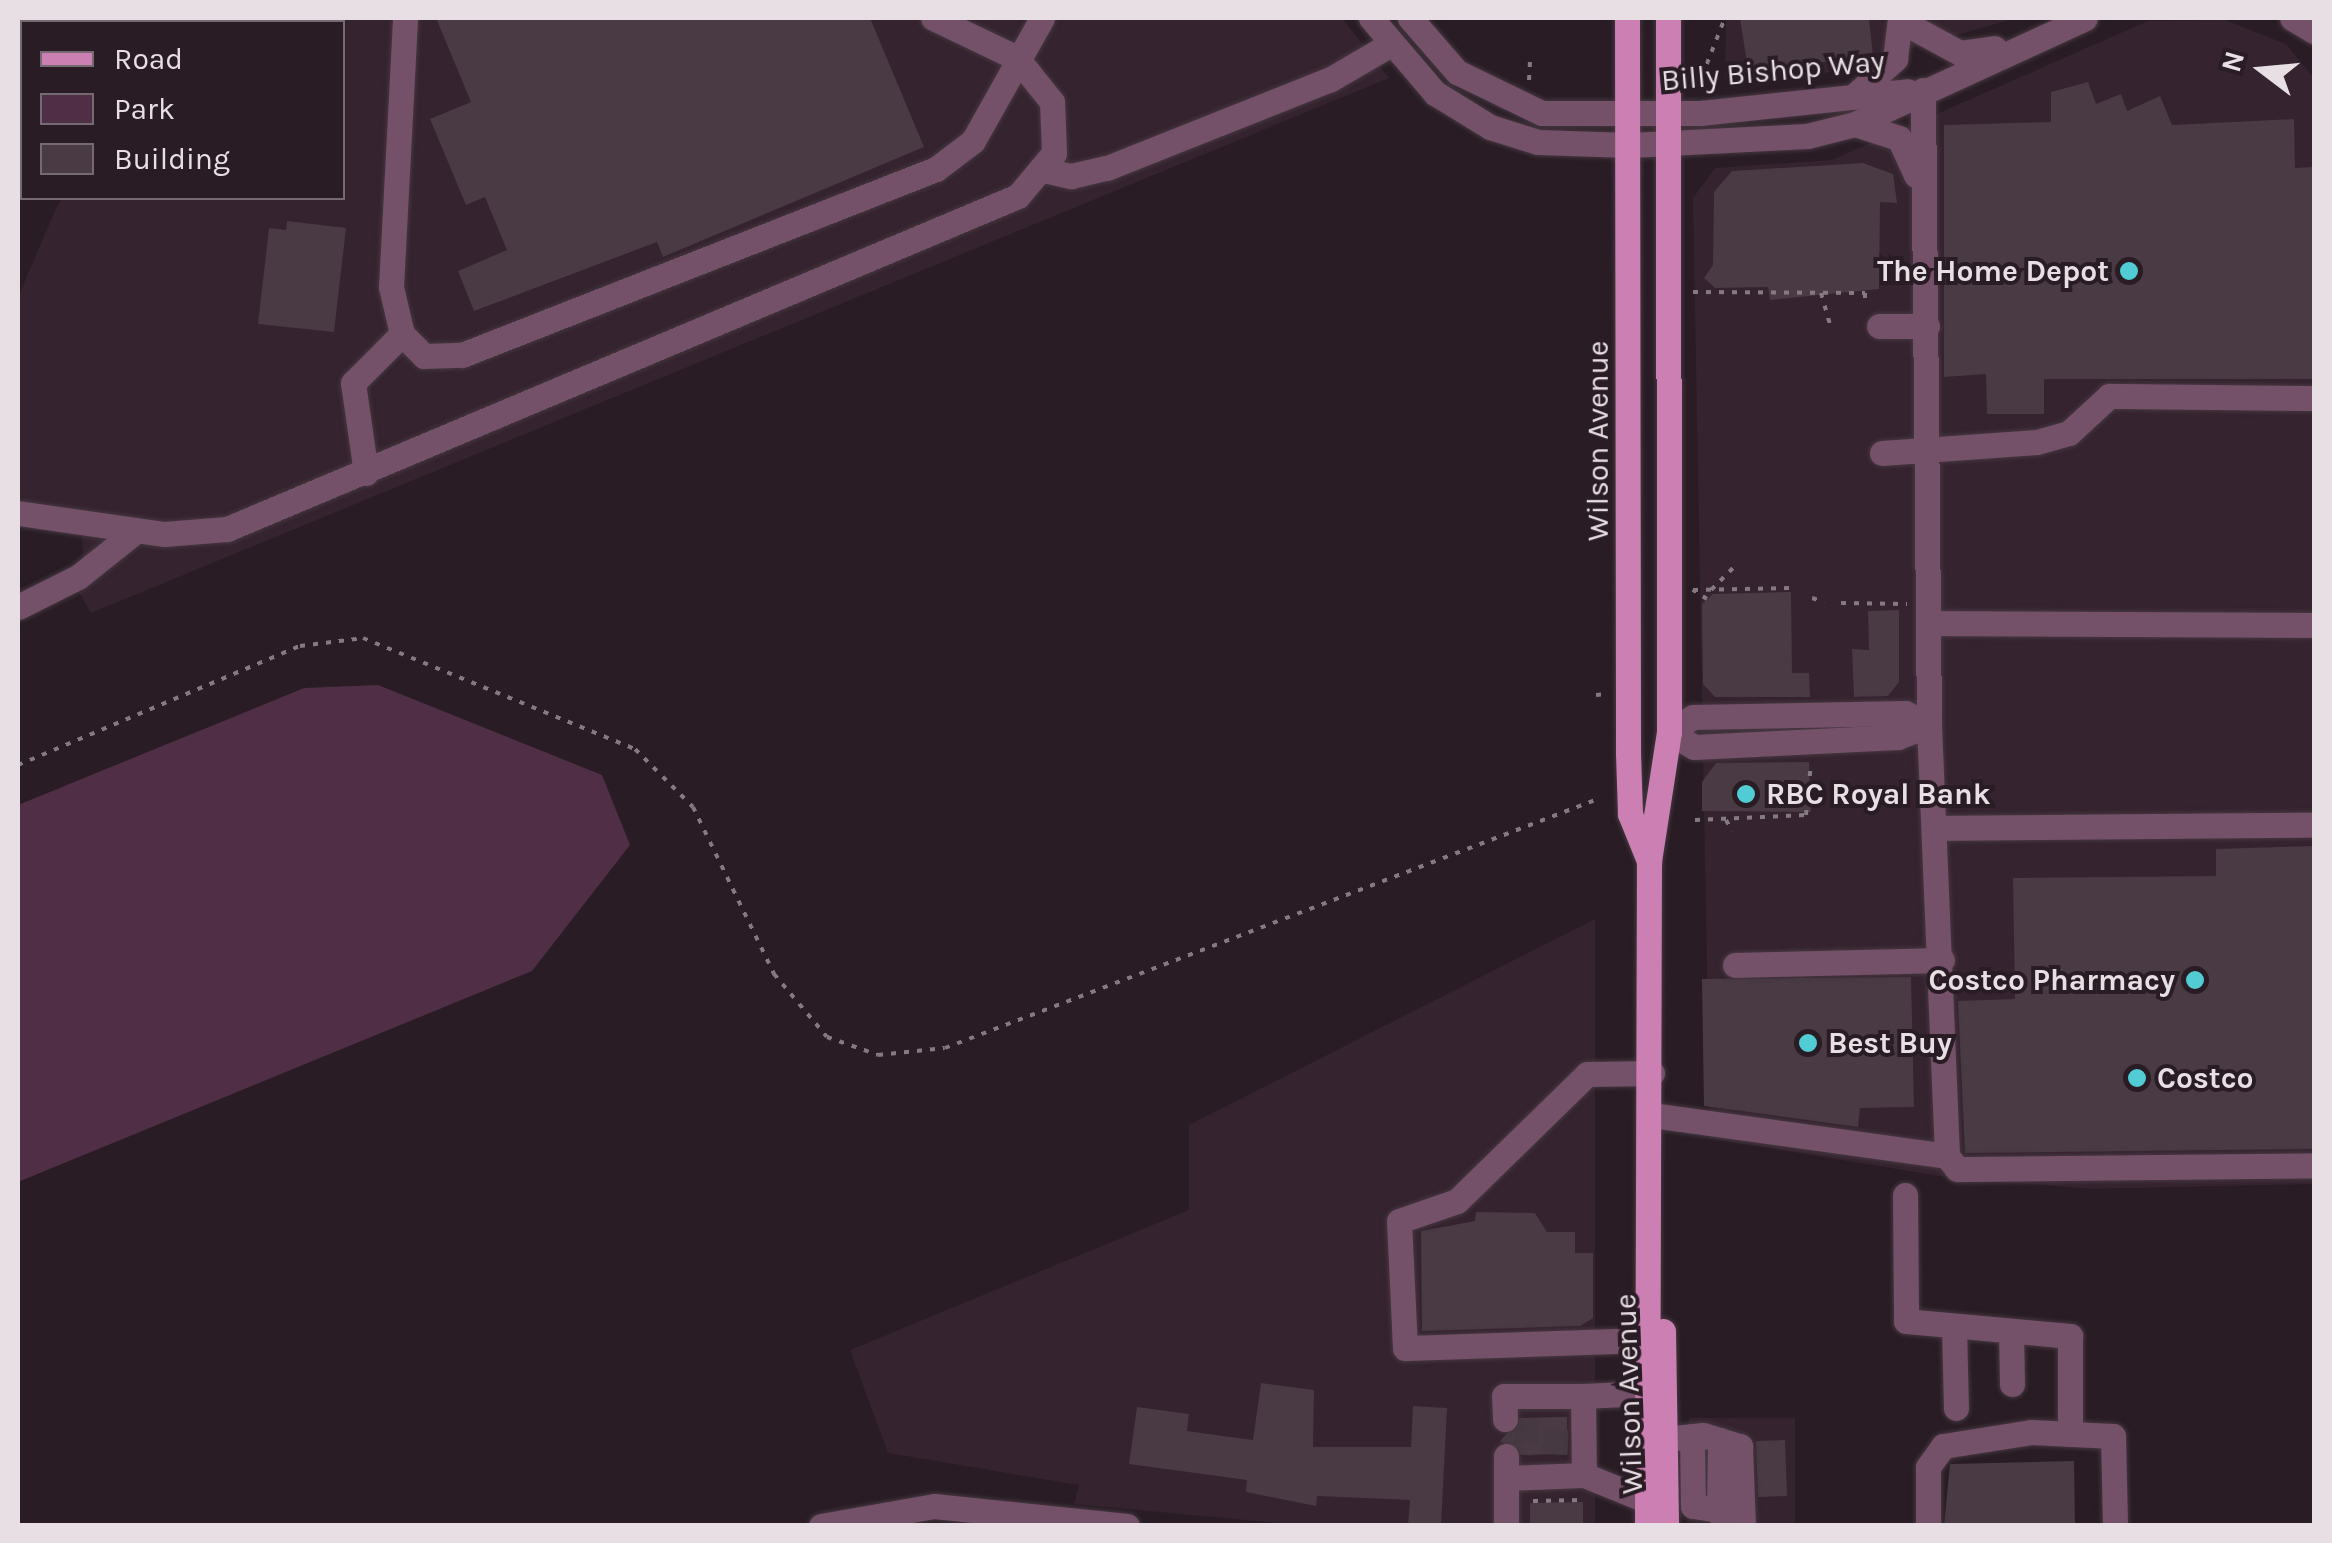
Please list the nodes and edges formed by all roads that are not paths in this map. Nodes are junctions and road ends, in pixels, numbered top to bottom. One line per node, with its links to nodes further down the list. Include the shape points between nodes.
1 (406, 18): 25 (street, via 391,287)
2 (933, 18): 13 (street)
3 (1042, 18): 13 (street)
4 (1410, 18): 16 (street, Billy Bishop Way, via 1457,72 1503,100 1564,115)
5 (1627, 18): 16 (main road, Wilson Avenue)
6 (1668, 18): 17 (main road, Wilson Avenue)
7 (2085, 18): 12 (street, Billy Bishop Way)
8 (2292, 18): 11 (street)
9 (1900, 19): 12 (street, via 1960,53); 15 (street, via 1895,59)
10 (1381, 26): 19 (street, Billy Bishop Way, via 1435,93 1490,127 1538,142); 21 (street, via 1331,79 1107,168 1071,176)
11 (2314, 31)
12 (2020, 45): 14 (street, Billy Bishop Way)
13 (1017, 58): 21 (street, via 1040,78 1059,125); 25 (street, via 974,140 936,169 462,355 424,356)
14 (1922, 90): 15 (street, Billy Bishop Way); 18 (street, Billy Bishop Way); 22 (street)
15 (1853, 97): 17 (street, Billy Bishop Way)
16 (1628, 114): 17 (street, Billy Bishop Way); 19 (main road, Wilson Avenue)
17 (1670, 114): 20 (main road, Wilson Avenue)
18 (1855, 124): 20 (street, Billy Bishop Way); 22 (street, via 1884,128 1912,153)
19 (1630, 145): 20 (street, Billy Bishop Way); 37 (main road, Wilson Avenue)
20 (1670, 145): 36 (main road, Wilson Avenue)
21 (1044, 170): 29 (street, via 962,226)
22 (1924, 213): 24 (street)
23 (1879, 326): 24 (street)
24 (1927, 326): 28 (street)
25 (402, 334): 29 (street, via 353,384)
26 (2314, 398): 28 (street, via 2109,396 2069,433)
27 (1882, 452): 28 (street)
28 (1926, 454): 33 (street)
29 (366, 473): 31 (street, via 227,529)
30 (18, 512): 31 (street)
31 (137, 530): 32 (street, via 90,569)
32 (18, 607)
33 (1920, 614): 34 (street); 35 (street)
34 (2314, 625)
35 (1929, 725): 36 (street, via 1898,737 1694,747); 39 (street)
36 (1669, 732): 37 (main road); 40 (main road, Wilson Avenue)
37 (1628, 733): 40 (main road, Wilson Avenue, via 1630,814)
38 (2314, 826): 39 (street)
39 (1939, 828): 41 (street)
40 (1649, 861): 43 (main road, Wilson Avenue)
41 (1942, 960): 42 (street); 45 (street)
42 (1735, 965)
43 (1652, 1073): 44 (main road, Wilson Avenue); 51 (street, via 1588,1074 1457,1202 1399,1221 1405,1348)
44 (1652, 1115): 45 (street); 48 (main road, Wilson Avenue)
45 (1947, 1156): 46 (street, via 1958,1169)
46 (2314, 1166)
47 (1906, 1196): 49 (street, via 1906,1322)
48 (1654, 1260): 51 (main road, Wilson Avenue); 59 (main road, Wilson Avenue)
49 (1954, 1327): 50 (street); 55 (street)
50 (2011, 1331): 52 (street); 57 (street, via 2070,1336)
51 (1646, 1340): 53 (main road, Wilson Avenue)
52 (2012, 1384)
53 (1646, 1392): 54 (street); 61 (main road, Wilson Avenue)
54 (1583, 1396): 56 (street); 60 (street)
55 (1956, 1408)
56 (1519, 1411)
57 (2070, 1434): 68 (street, via 1943,1446 1928,1467); 69 (street, via 2113,1436)
58 (1692, 1436): 59 (street); 62 (street, via 1694,1506); 62 (street, via 1740,1446)
59 (1665, 1439): 67 (main road, Wilson Avenue)
60 (1585, 1487): 61 (street); 66 (street, via 1555,1465 1520,1473)
61 (1646, 1513)
62 (1734, 1517)
63 (978, 1518): 64 (street, via 896,1508); 65 (street)
64 (822, 1526)
65 (1128, 1526)
66 (1506, 1526)
67 (1666, 1526)
68 (1928, 1526)
69 (2115, 1526)

